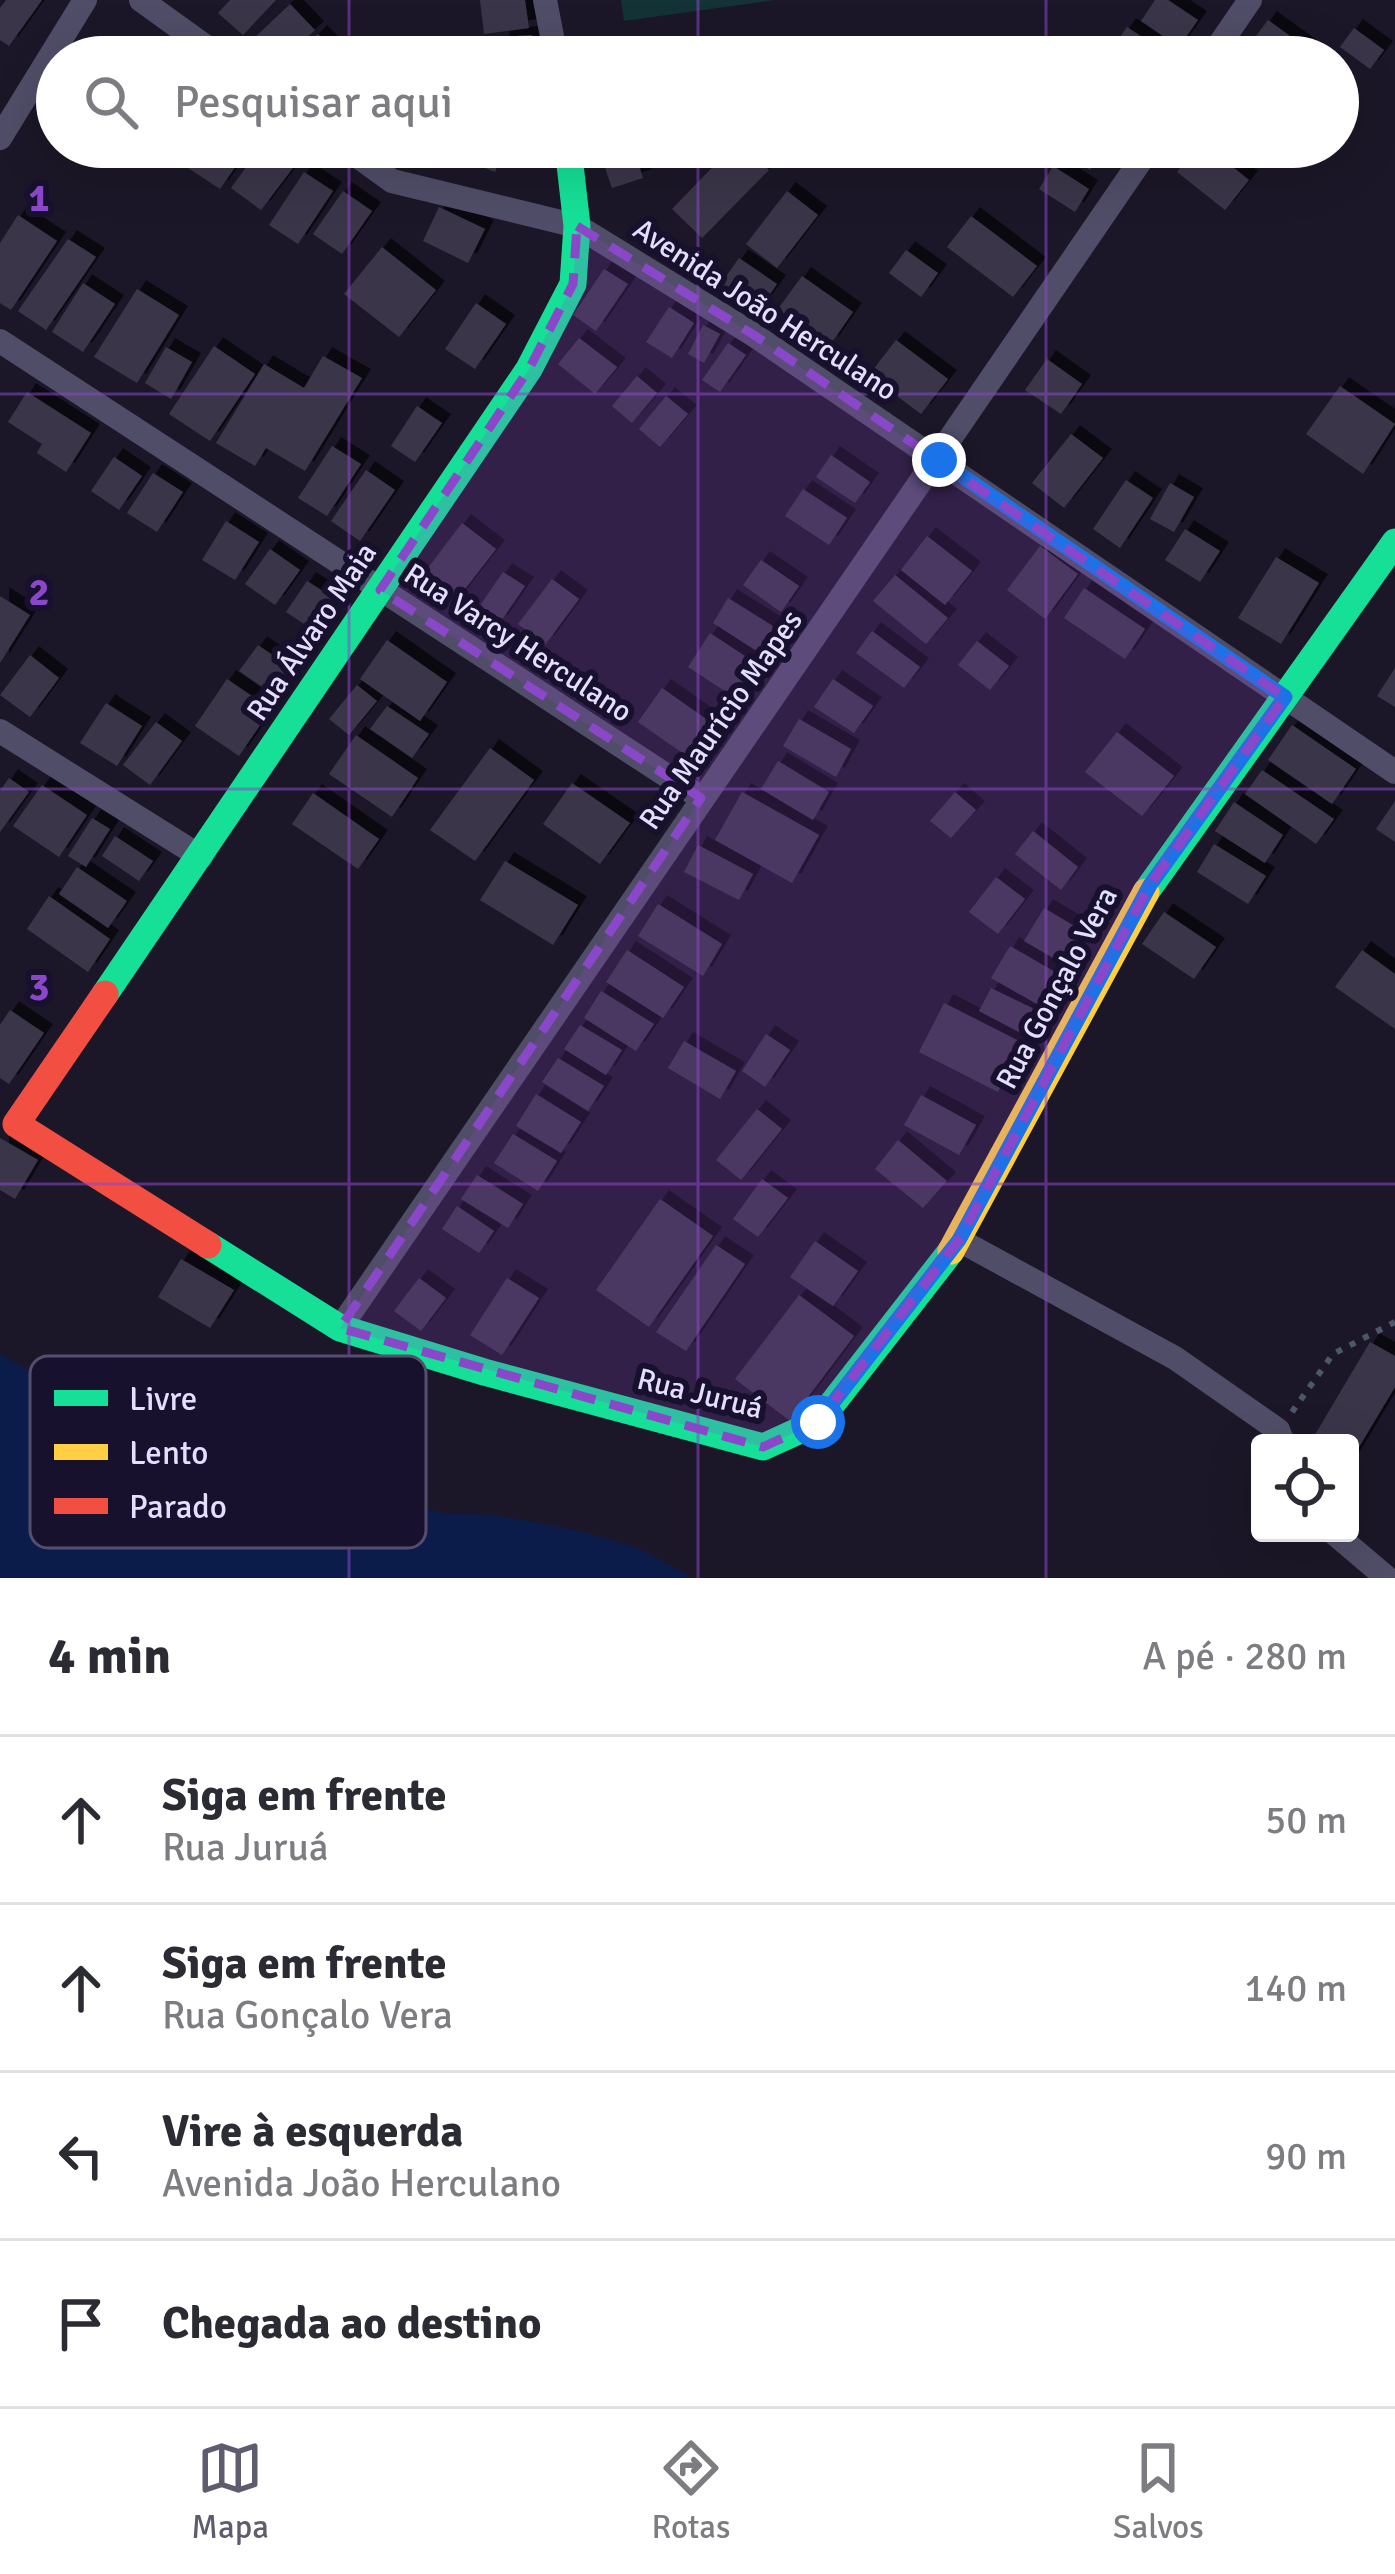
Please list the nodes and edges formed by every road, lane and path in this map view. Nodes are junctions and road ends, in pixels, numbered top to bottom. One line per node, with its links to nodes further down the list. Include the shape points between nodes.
1 (85, 0): 5 (street)
2 (142, 0): 6 (street)
3 (545, 0): 7 (street)
4 (1250, 0): 8 (street)
5 (63, 36)
6 (191, 36)
7 (552, 36)
8 (1225, 36)
9 (36, 80): 10 (street)
10 (0, 138)
11 (374, 168): 14 (street, Avenida João Herculano, via 392,181)
12 (570, 168): 14 (street, Rua Álvaro Maia)
13 (1136, 168): 16 (street, Rua Maurício Mapes)
14 (577, 226): 16 (street, Avenida João Herculano); 18 (street, Rua Álvaro Maia, via 573,284 530,369)
15 (0, 341): 18 (street, Rua Varcy Herculano)
16 (939, 460): 19 (street, Avenida João Herculano); 22 (street, Rua Maurício Mapes)
17 (1395, 542): 19 (street, Rua Gonçalo Vera)
18 (380, 590): 22 (street, Rua Varcy Herculano); 23 (street, Rua Álvaro Maia)
19 (1285, 697): 21 (street, Avenida João Herculano); 25 (street, Rua Gonçalo Vera, via 1150,885)
20 (0, 730): 23 (street)
21 (1395, 772)
22 (701, 798): 27 (street, Rua Maurício Mapes)
23 (200, 856): 24 (street, Rua Álvaro Maia)
24 (16, 1124): 27 (street, Rua Juruá)
25 (959, 1240): 27 (street, Rua Juruá, via 818,1422 763,1447); 28 (street, via 1175,1358)
26 (1395, 1322): 29 (path, via 1333,1354)
27 (340, 1328)
28 (1277, 1434)
29 (1283, 1434)
30 (1345, 1542): 31 (street)
31 (1387, 1578)

